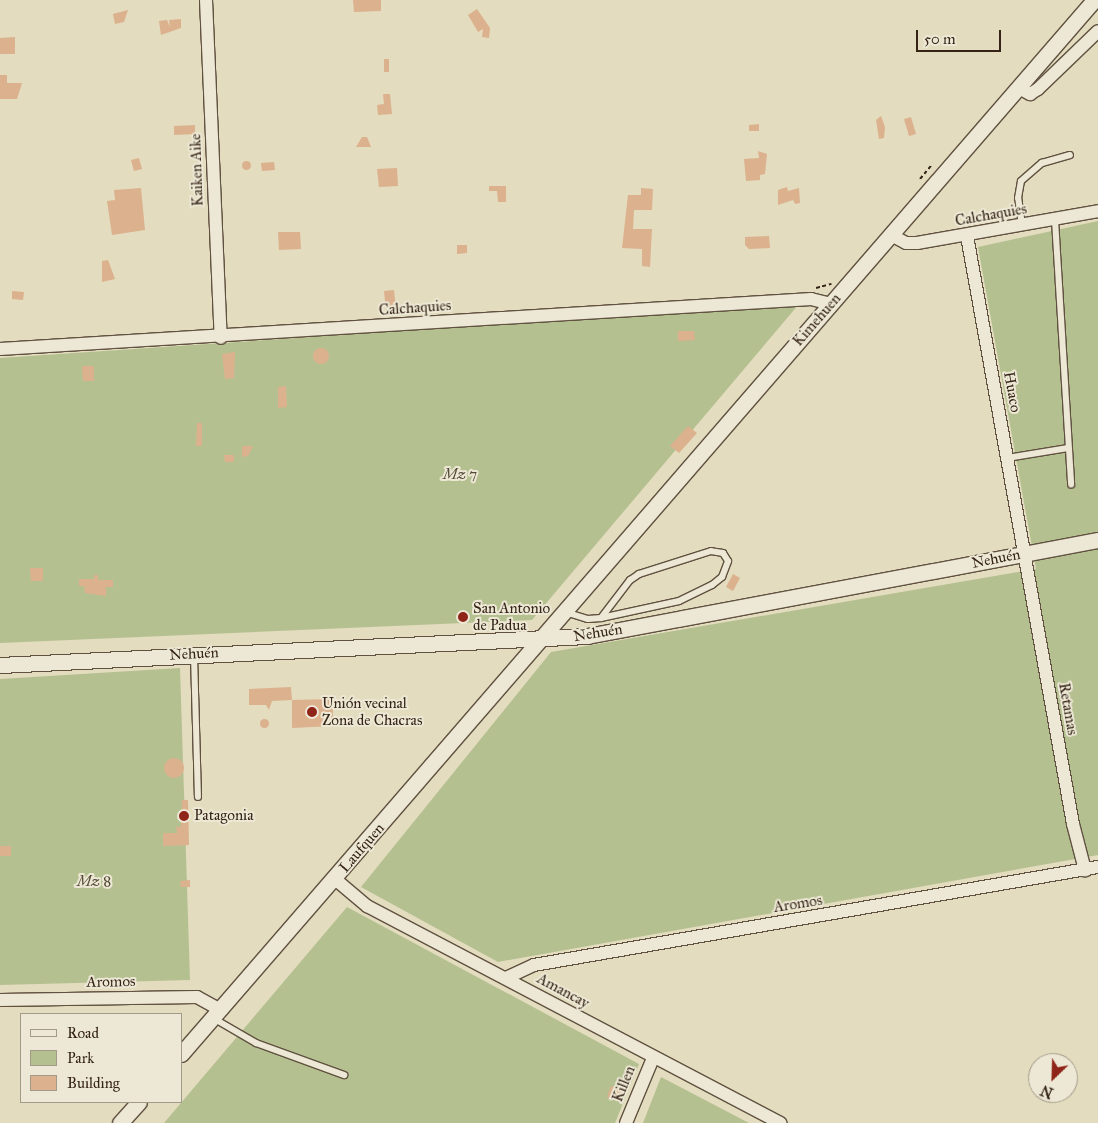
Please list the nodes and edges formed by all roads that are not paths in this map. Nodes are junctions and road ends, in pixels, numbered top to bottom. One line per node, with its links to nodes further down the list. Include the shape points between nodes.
1 (206, 0): 12 (street, Kaiken Aike)
2 (1094, 0): 4 (street, Kimehuen)
3 (1098, 31): 4 (street, via 1038,89 1030,94)
4 (1019, 88): 9 (street, Kimehuen)
5 (1070, 155): 8 (lane, via 1042,163 1021,181 1018,198)
6 (1098, 211): 7 (street, Calchaquies)
7 (1055, 220): 8 (street, Calchaquies); 14 (lane)
8 (1022, 226): 10 (street, Calchaquies)
9 (891, 235): 10 (street, Calchaquies, via 906,243); 11 (street, Kimehuen)
10 (967, 236): 15 (street, Huaco)
11 (831, 304): 12 (street, Calchaquies, via 811,299); 19 (street, Kimehuen)
12 (220, 338): 13 (street, Calchaquies)
13 (0, 349)
14 (1068, 448): 15 (lane); 16 (lane)
15 (1007, 458): 18 (street, Huaco)
16 (1071, 485)
17 (1098, 540): 18 (street, Nehuén)
18 (1023, 554): 21 (street, Nehuén, via 587,636); 26 (street, Retamas)
19 (565, 612): 20 (lane, via 588,619); 21 (street, Kimehuen)
20 (601, 618): 20 (lane, via 630,580 639,574 711,551 723,553 728,561 722,577 702,592 679,601)
21 (541, 639): 22 (street, Nehuén); 27 (street, Laufquen)
22 (194, 654): 23 (street, Nehuén); 24 (lane)
23 (0, 665)
24 (198, 797)
25 (1098, 867): 26 (street, Aromos)
26 (1085, 870): 28 (street, Aromos, via 534,964)
27 (335, 879): 28 (street, Amancay, via 367,906); 30 (street, Laufquen)
28 (506, 978): 32 (street, Amancay)
29 (0, 1000): 30 (street, Aromos, via 196,997)
30 (216, 1014): 31 (street, Laufquen); 33 (lane, via 256,1043)
31 (182, 1053)
32 (653, 1058): 36 (street, Killen); 37 (street, Amancay)
33 (344, 1075)
34 (138, 1103): 35 (street)
35 (120, 1123)
36 (626, 1123)
37 (781, 1123)

